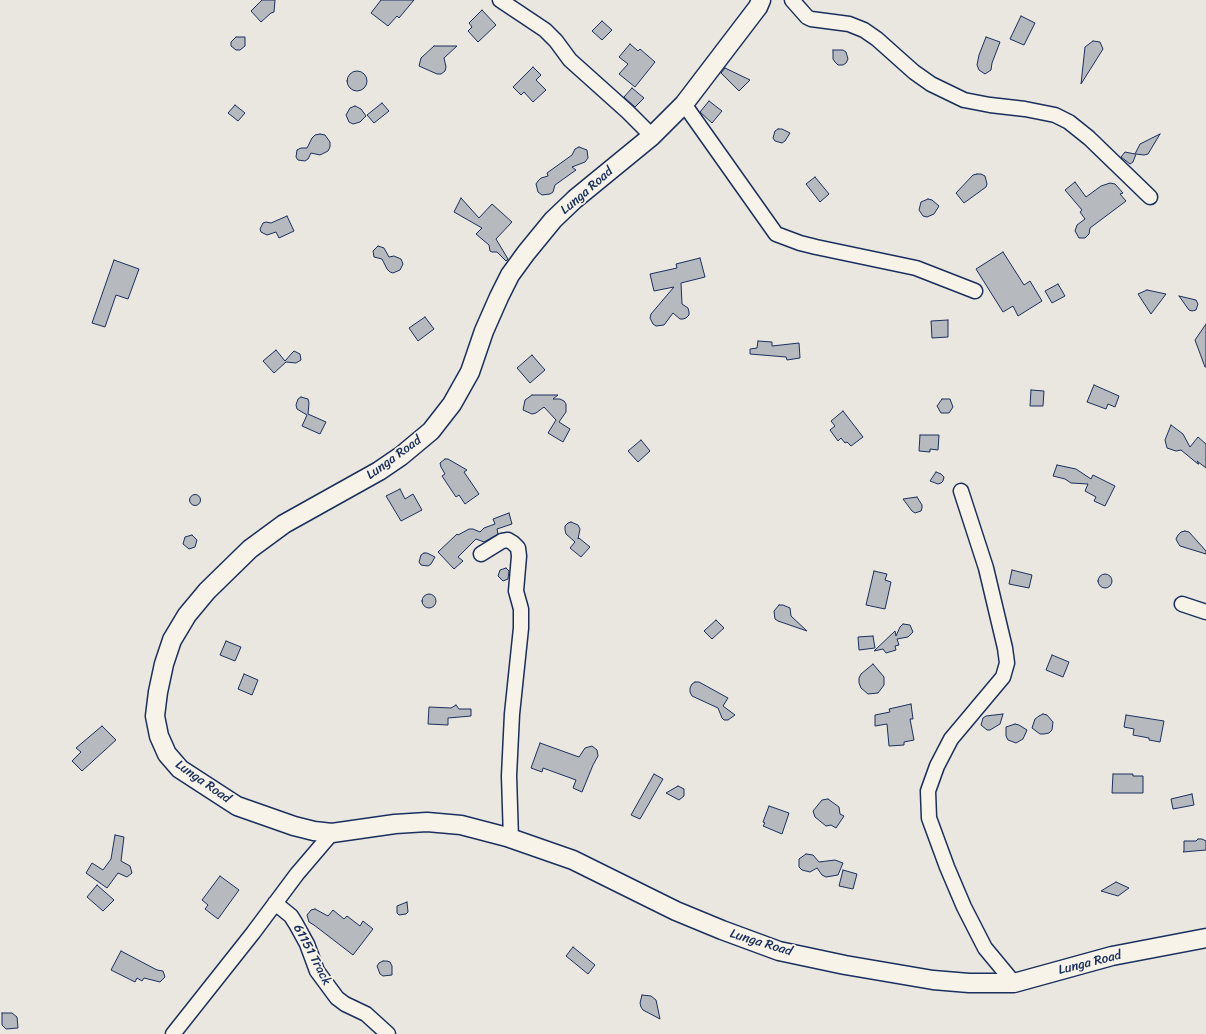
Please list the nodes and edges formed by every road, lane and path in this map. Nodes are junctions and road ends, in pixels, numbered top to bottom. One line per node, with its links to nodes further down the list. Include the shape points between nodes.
1 (500, 0): 5 (street, via 545,30 570,60)
2 (761, 0): 4 (street, Lunga Road)
3 (792, 0): 6 (street, via 811,19 849,24 864,30 931,84 964,100 1055,115 1069,122 1090,138)
4 (684, 104): 5 (street, Lunga Road); 7 (street, via 776,234 816,247 916,268)
5 (652, 136): 12 (street, Lunga Road, via 553,220 510,274 484,331 470,372 452,404 431,431 379,471 284,524 250,549 187,614 172,640 164,664 155,716 159,736 167,754 180,769 237,806 294,826)
6 (1150, 197)
7 (976, 291)
8 (961, 491): 16 (street, via 986,568 1008,663 1003,677 951,738 928,792 929,818 964,907 985,948)
9 (481, 554): 13 (street, via 493,545 508,540 518,548 519,556 516,591 521,609 521,628 512,714 509,776)
10 (1182, 604): 11 (street)
11 (1206, 612)
12 (332, 833): 13 (street, Lunga Road, via 427,822 461,825); 14 (street)
13 (511, 839): 16 (street, Lunga Road, via 573,860 676,911 779,950 933,980)
14 (275, 903): 17 (street); 18 (street, 61151 Track, via 291,916 307,944 317,971 337,998 366,1014)
15 (1206, 938): 16 (street, Lunga Road, via 1112,956)
16 (1014, 983)
17 (173, 1034)
18 (388, 1034)

